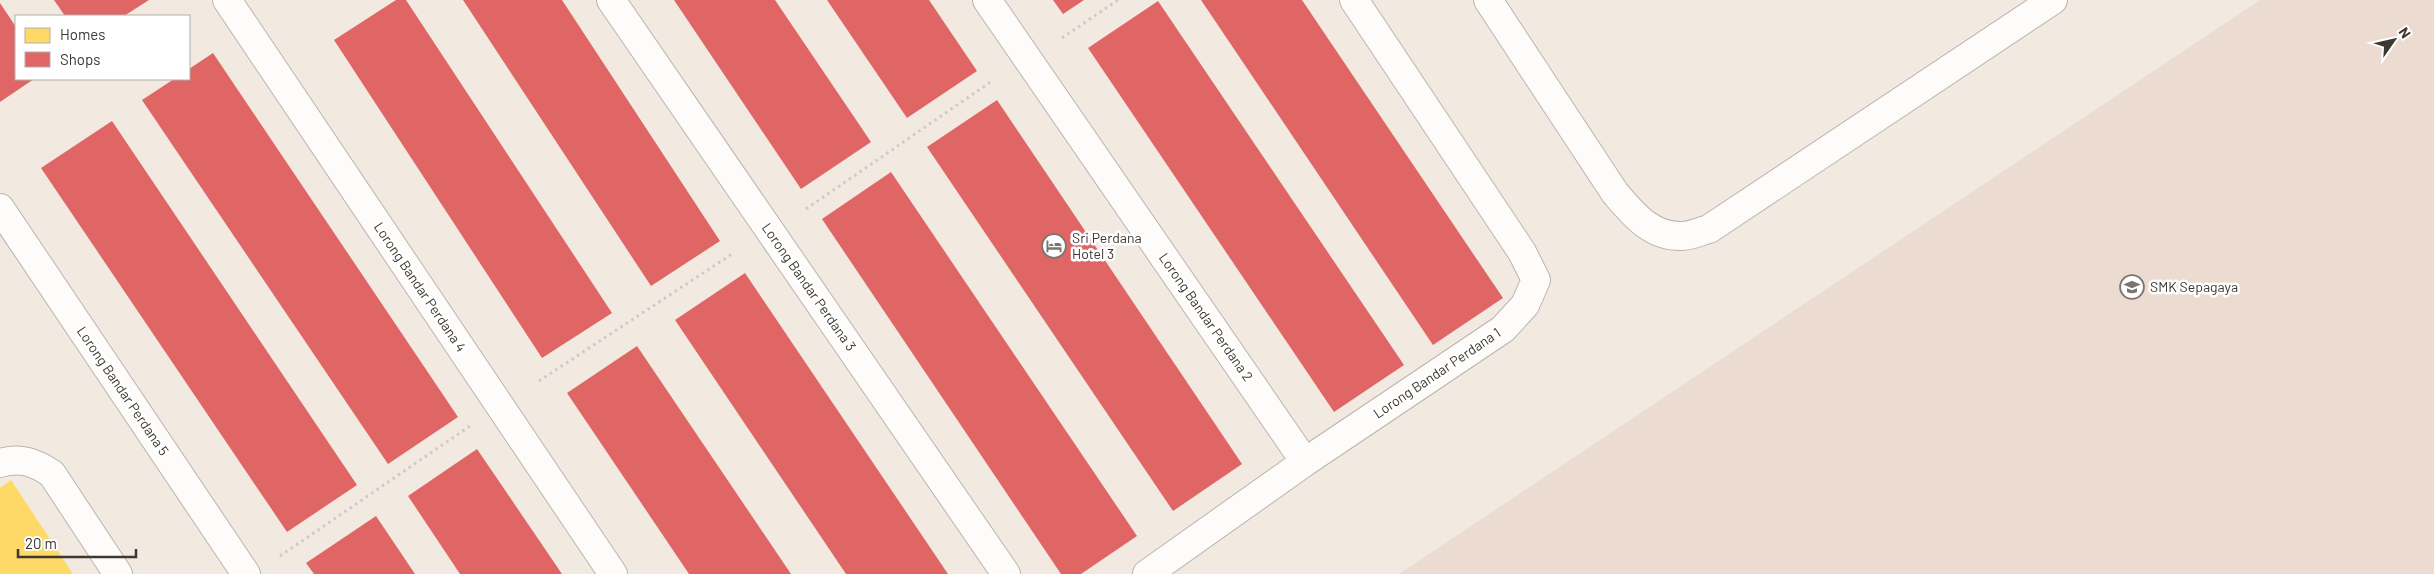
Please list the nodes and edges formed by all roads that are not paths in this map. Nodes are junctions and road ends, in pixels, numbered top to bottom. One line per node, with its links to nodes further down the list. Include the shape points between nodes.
1 (226, 0): 12 (street, Lorong Bandar Perdana 4)
2 (611, 0): 13 (street, Lorong Bandar Perdana 3)
3 (987, 0): 8 (street, Lorong Bandar Perdana 2)
4 (1354, 0): 8 (street, Lorong Bandar Perdana 1, via 1522,252 1536,280 1525,305 1503,329)
5 (1488, 0): 6 (street, via 1616,193 1638,220 1661,233 1683,236 1709,229)
6 (2037, 4)
7 (0, 208): 11 (street, Lorong Bandar Perdana 5)
8 (1305, 462): 14 (street, Lorong Bandar Perdana 1)
9 (0, 463): 10 (street, via 12,460 36,463 52,474)
10 (118, 574)
11 (246, 574)
12 (613, 574)
13 (1006, 574)
14 (1147, 574)

